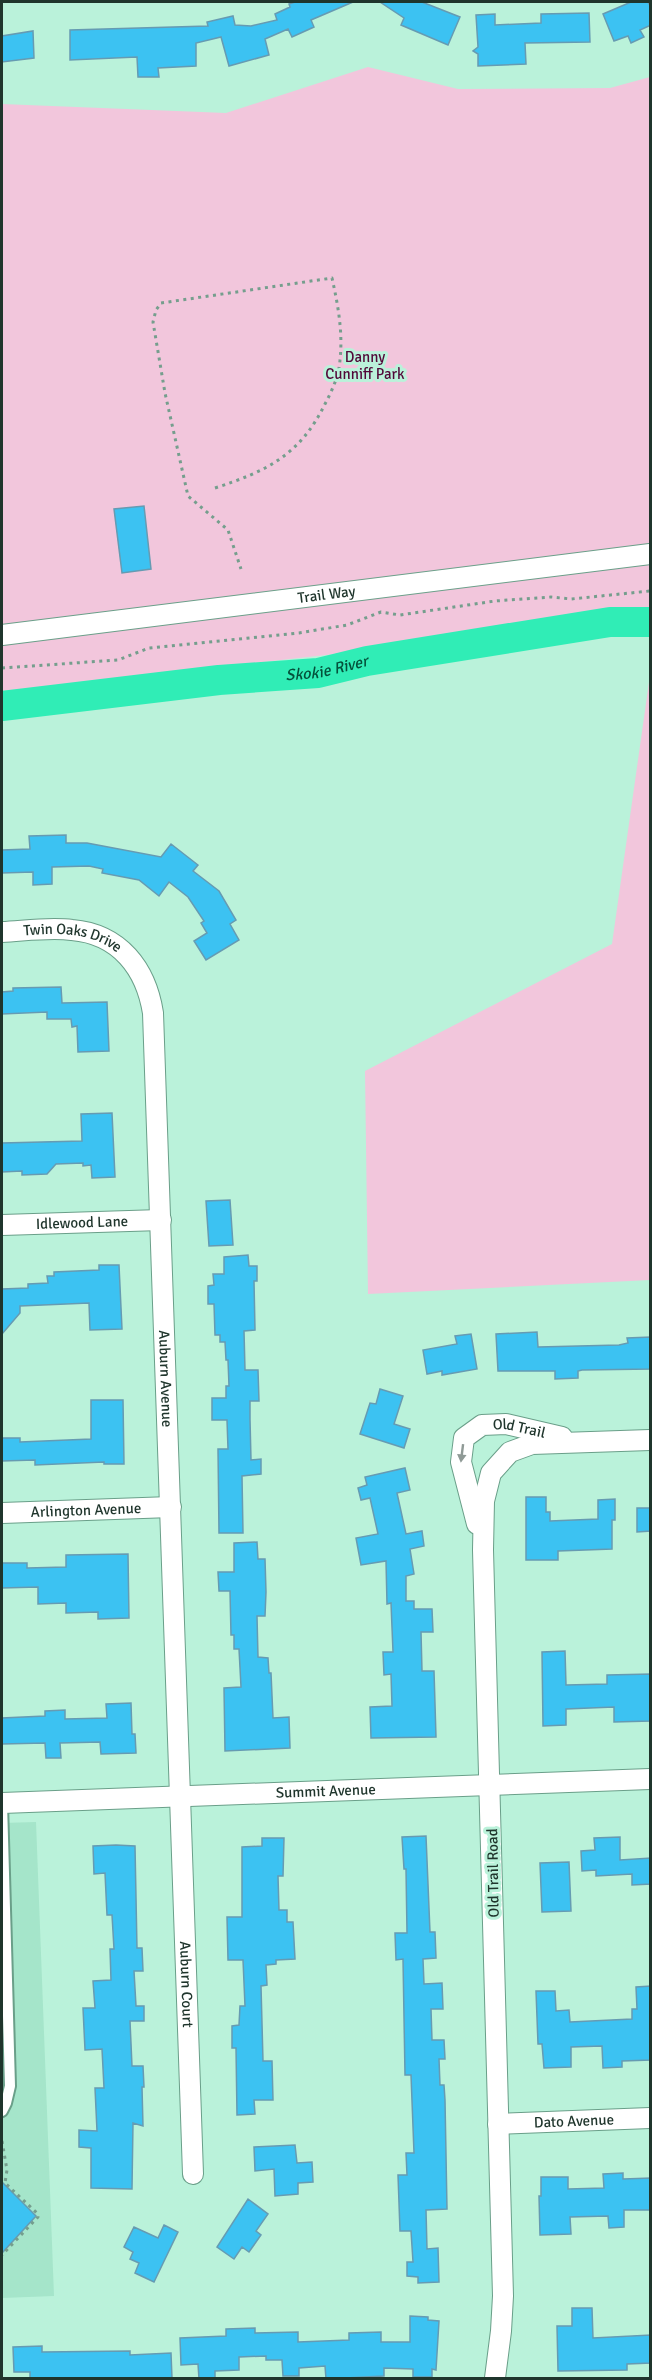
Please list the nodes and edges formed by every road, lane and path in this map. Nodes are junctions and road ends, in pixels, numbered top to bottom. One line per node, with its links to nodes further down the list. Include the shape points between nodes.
1 (215, 488): 3 (path, via 267,468 302,442 319,417 332,392 340,363 339,315 332,278 161,303 156,310 153,322 165,393 188,496 228,530)
2 (651, 554): 5 (street, Trail Way)
3 (242, 569)
4 (651, 591): 6 (path, via 495,601 399,615 381,612 347,625 149,648 118,660)
5 (2, 635)
6 (2, 668)
7 (2, 932): 8 (street, Twin Oaks Drive, via 86,932 116,945)
8 (135, 966): 9 (street, Auburn Avenue, via 145,980 153,1013)
9 (161, 1220): 10 (street, Idlewood Lane); 13 (street, Auburn Avenue)
10 (2, 1225)
11 (651, 1440): 12 (street)
12 (585, 1443): 15 (street, Old Trail Road, via 532,1444 510,1452 491,1473 484,1501); 15 (street, Old Trail, one-way to 15, via 506,1424 482,1425 464,1438 461,1462)
13 (171, 1507): 14 (street, Arlington Avenue); 18 (street, Auburn Avenue)
14 (2, 1513)
15 (483, 1550): 17 (street, Old Trail Road)
16 (651, 1779): 17 (street, Summit Avenue)
17 (491, 1785): 18 (street, Summit Avenue); 23 (street, Old Trail Road)
18 (180, 1796): 19 (street, Summit Avenue); 25 (street, Auburn Court)
19 (2, 1803): 20 (lane)
20 (4, 1995): 21 (lane, via 10,2086)
21 (2, 2111)
22 (651, 2118): 23 (street, Dato Avenue)
23 (498, 2124): 27 (street, Old Trail Road, via 503,2296)
24 (2, 2141): 26 (path, via 8,2170 5,2183 38,2214)
25 (193, 2174)
26 (2, 2255)
27 (495, 2379)

